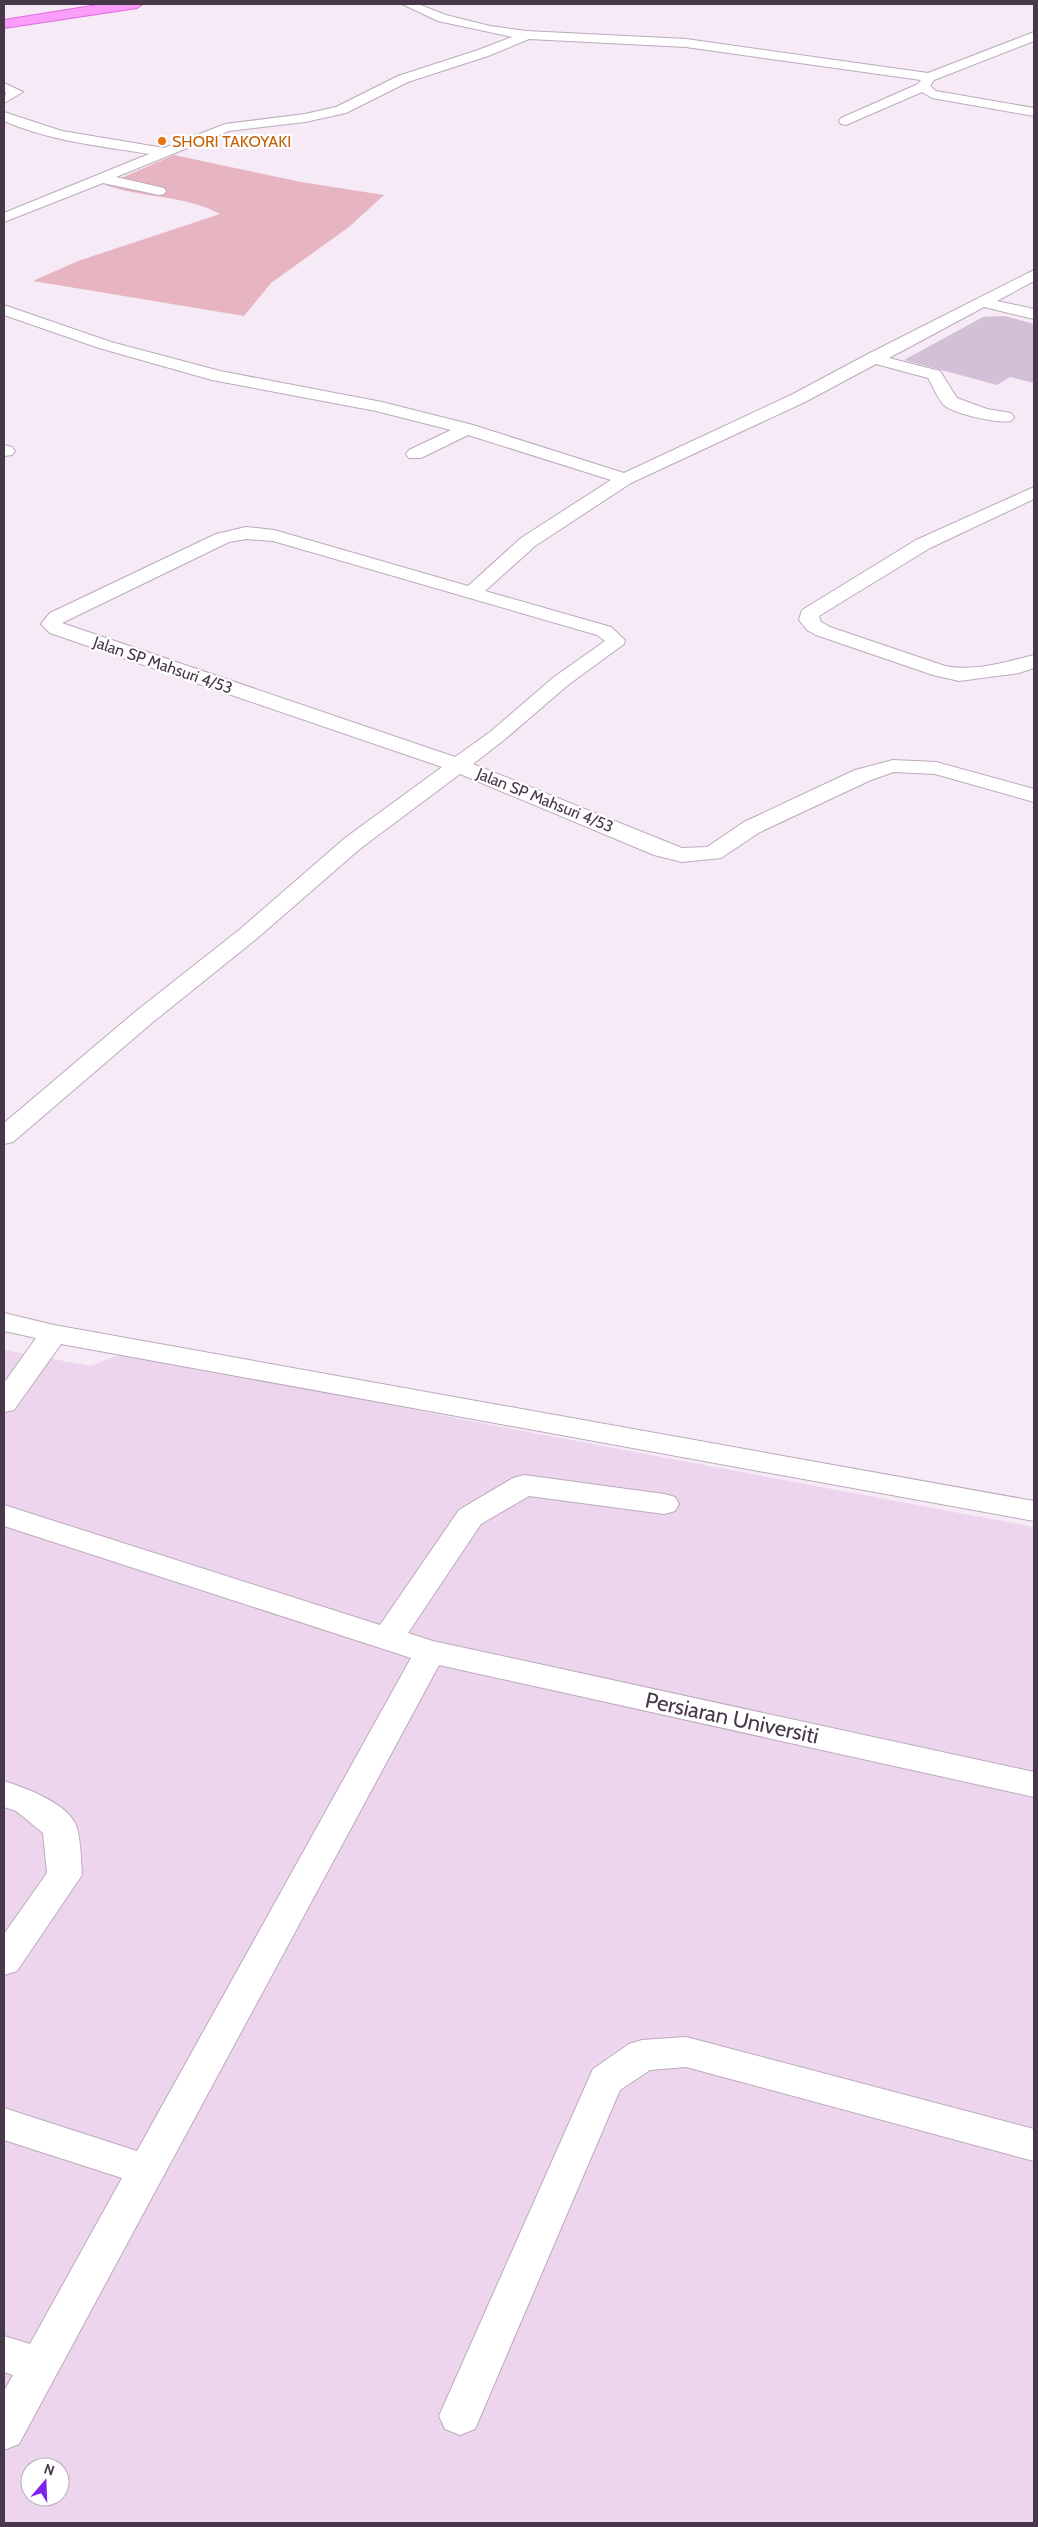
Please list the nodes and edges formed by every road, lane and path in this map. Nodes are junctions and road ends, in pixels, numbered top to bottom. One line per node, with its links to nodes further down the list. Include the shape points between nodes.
1 (137, 4): 3 (main road)
2 (408, 4): 5 (street, via 463,25)
3 (111, 5): 4 (main road)
4 (4, 24)
5 (526, 35): 7 (street, via 686,42); 13 (street, via 400,80 354,106 308,118 240,124)
6 (1034, 36): 7 (street)
7 (926, 82): 10 (street, via 932,94); 12 (street)
8 (4, 87): 9 (street, via 16,92)
9 (4, 100)
10 (1034, 112)
11 (4, 116): 13 (street, via 77,137)
12 (846, 121)
13 (162, 152): 14 (street)
14 (100, 178): 15 (street); 16 (street)
15 (159, 191)
16 (4, 218)
17 (1034, 275): 18 (street)
18 (982, 302): 20 (street); 21 (street)
19 (4, 310): 23 (street, via 105,345 218,376 376,406)
20 (1034, 314)
21 (872, 358): 22 (street, via 934,375 951,402 965,409); 25 (street, via 799,398)
22 (1005, 416)
23 (467, 429): 24 (street); 25 (street)
24 (415, 454)
25 (625, 479): 27 (street, via 528,542)
26 (1034, 492): 28 (street, via 923,544 814,609 808,614 808,620 823,630 949,674 979,674 1025,666)
27 (471, 593): 29 (street, via 604,631 615,640 610,649 561,681); 29 (street, Jalan SP Mahsuri 4/53, via 274,536 246,533 223,538 57,616 52,624 57,629)
28 (1034, 661)
29 (458, 765): 30 (street, Jalan SP Mahsuri 4/53, via 662,850 682,855 713,853 752,827 863,775 893,766 936,768); 31 (street, via 353,843)
30 (1034, 796)
31 (4, 1136)
32 (4, 1322): 33 (street)
33 (54, 1334): 34 (street); 36 (street)
34 (4, 1403)
35 (664, 1504): 38 (street, via 524,1485 470,1517)
36 (1034, 1511)
37 (4, 1515): 38 (street, Persiaran Universiti)
38 (388, 1638): 39 (street, Persiaran Universiti)
39 (430, 1652): 40 (street, Persiaran Universiti); 45 (street)
40 (1034, 1785)
41 (4, 1794): 42 (street, via 28,1802 60,1828 65,1876)
42 (4, 1961)
43 (4, 2124): 45 (street)
44 (1034, 2145): 47 (street, via 686,2052 642,2055 606,2080)
45 (146, 2170): 46 (street)
46 (22, 2360): 48 (street)
47 (460, 2416)
48 (4, 2431)

